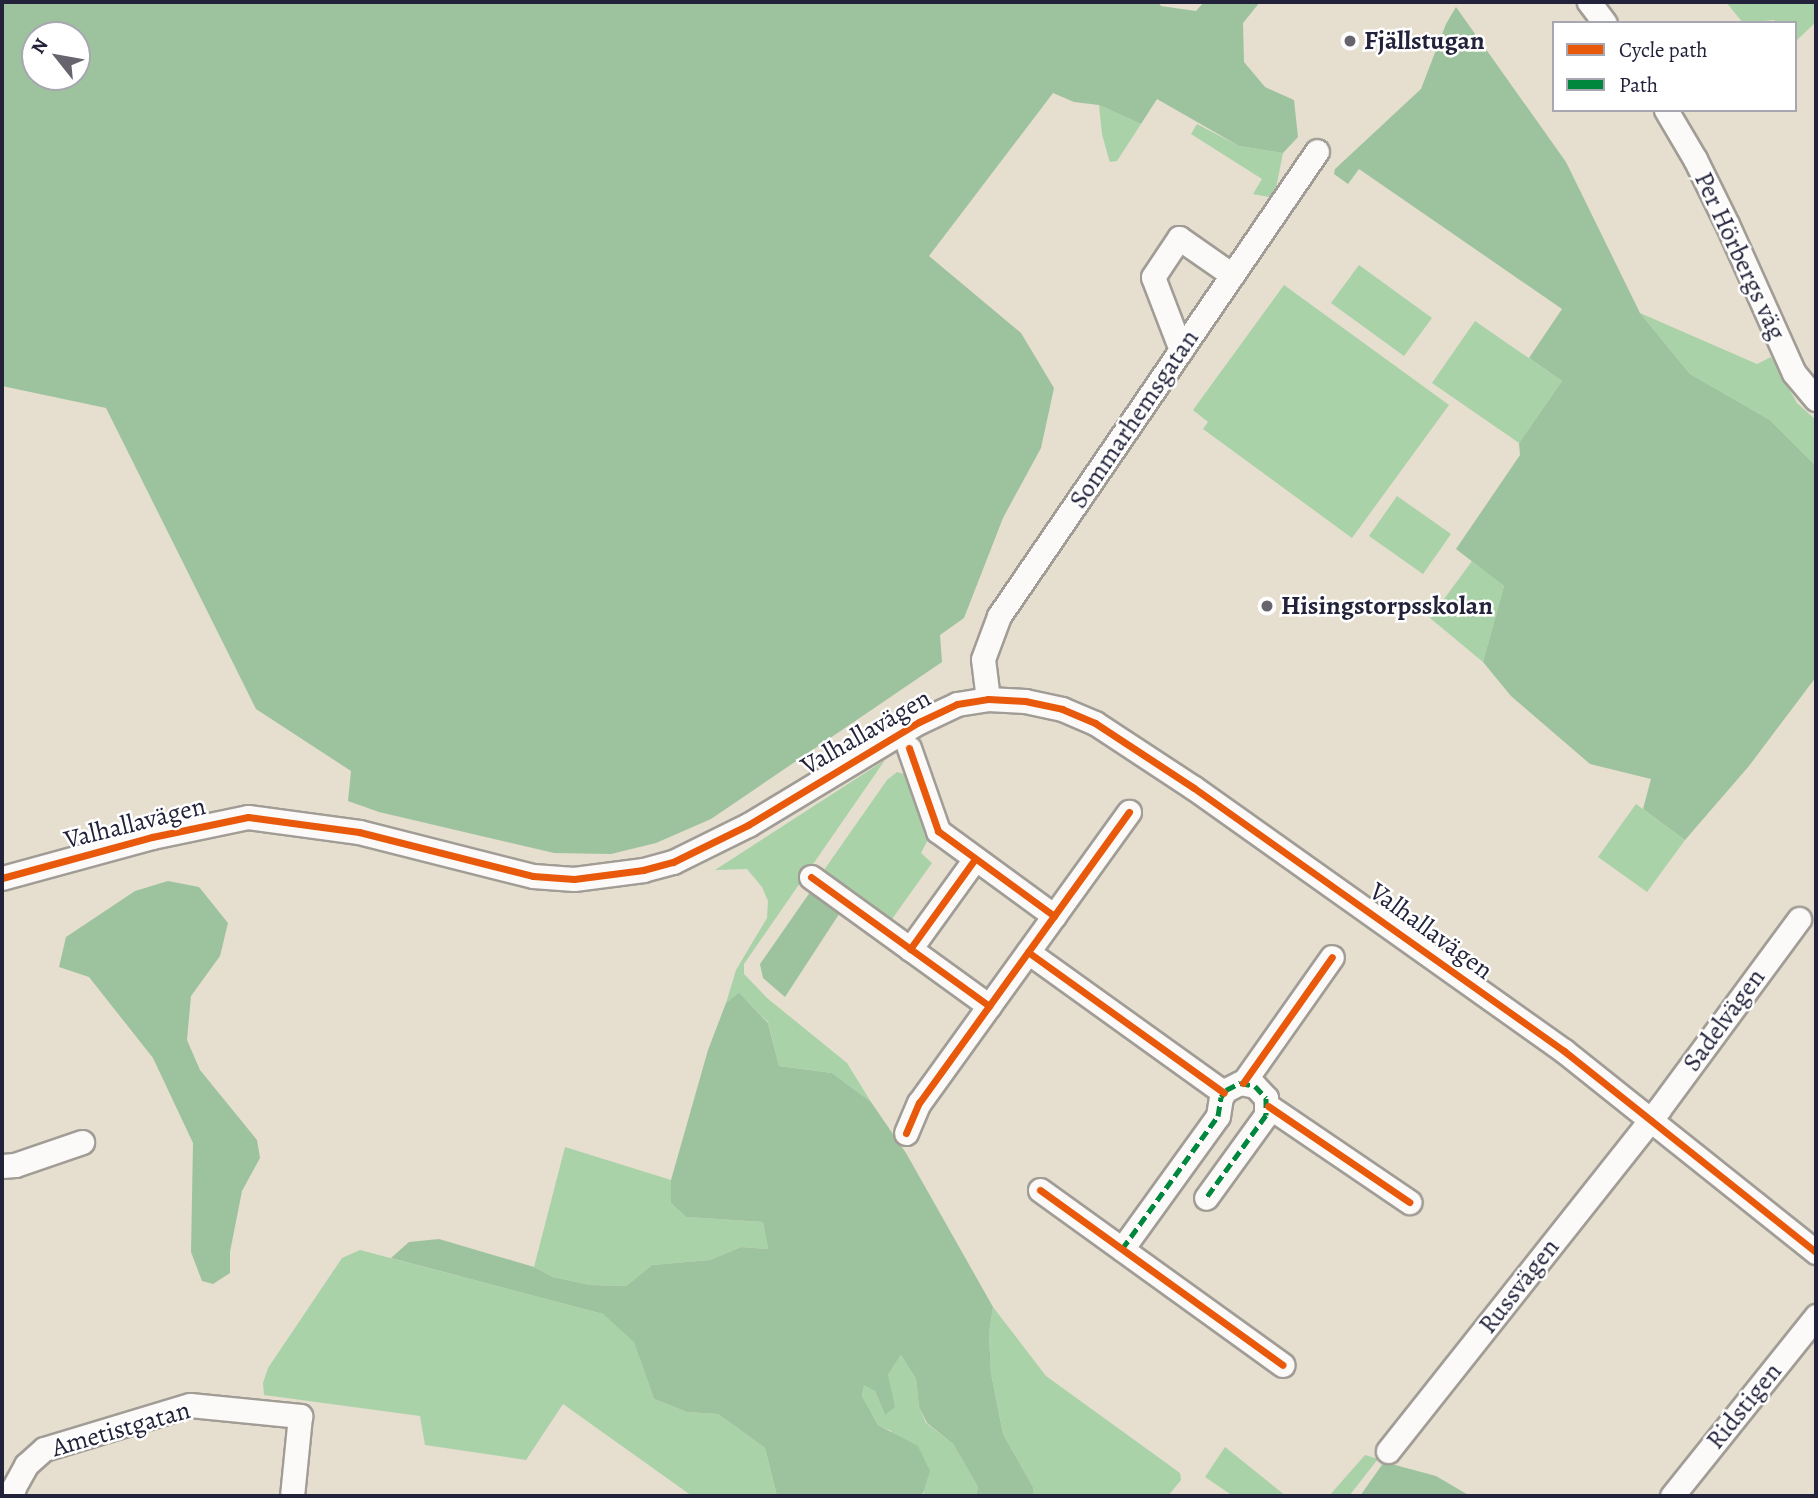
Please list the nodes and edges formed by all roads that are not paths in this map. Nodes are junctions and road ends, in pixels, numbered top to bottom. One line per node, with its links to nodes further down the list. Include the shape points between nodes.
1 (1589, 2): 2 (street)
2 (1603, 21)
3 (1667, 112): 7 (street, Per Hörbergs väg, via 1727,224 1794,373)
4 (1317, 151): 5 (street, Sommarhemsgatan)
5 (1232, 275): 6 (street, Sommarhemsgatan); 6 (street, via 1179,238 1153,277)
6 (1181, 350): 8 (street, Sommarhemsgatan, via 999,616 983,659)
7 (1816, 399)
8 (988, 699): 13 (street, Valhallavägen, via 957,704 919,722 748,825 673,862 643,870 574,879 533,876 359,832 248,817 152,837); 22 (street, Valhallavägen, via 1062,709 1124,739 1564,1051)
9 (909, 748): 11 (street, via 934,826)
10 (1129, 812): 14 (street)
11 (975, 859): 14 (street); 16 (street)
12 (811, 877): 16 (street)
13 (2, 878)
14 (1054, 916): 17 (street)
15 (1799, 919): 22 (street, Sadelvägen)
16 (910, 949): 19 (street)
17 (1028, 953): 19 (street); 20 (street)
18 (1332, 957): 20 (street)
19 (989, 1006): 23 (street, via 919,1103)
20 (1233, 1088): 21 (street, via 1262,1091); 29 (street, via 1218,1116)
21 (1268, 1106): 27 (street); 28 (street)
22 (1649, 1121): 30 (street, Valhallavägen); 33 (street, Russvägen)
23 (905, 1133)
24 (82, 1142): 25 (street, via 15,1166)
25 (2, 1166)
26 (1040, 1190): 29 (street)
27 (1206, 1198)
28 (1409, 1202)
29 (1122, 1249): 32 (street)
30 (1816, 1252)
31 (1816, 1316): 36 (street, Ridstigen)
32 (1283, 1365)
33 (1388, 1451)
34 (12, 1496): 35 (street, Ametistgatan, via 26,1465 44,1450 190,1405 300,1416)
35 (292, 1496)
36 (1672, 1496)

